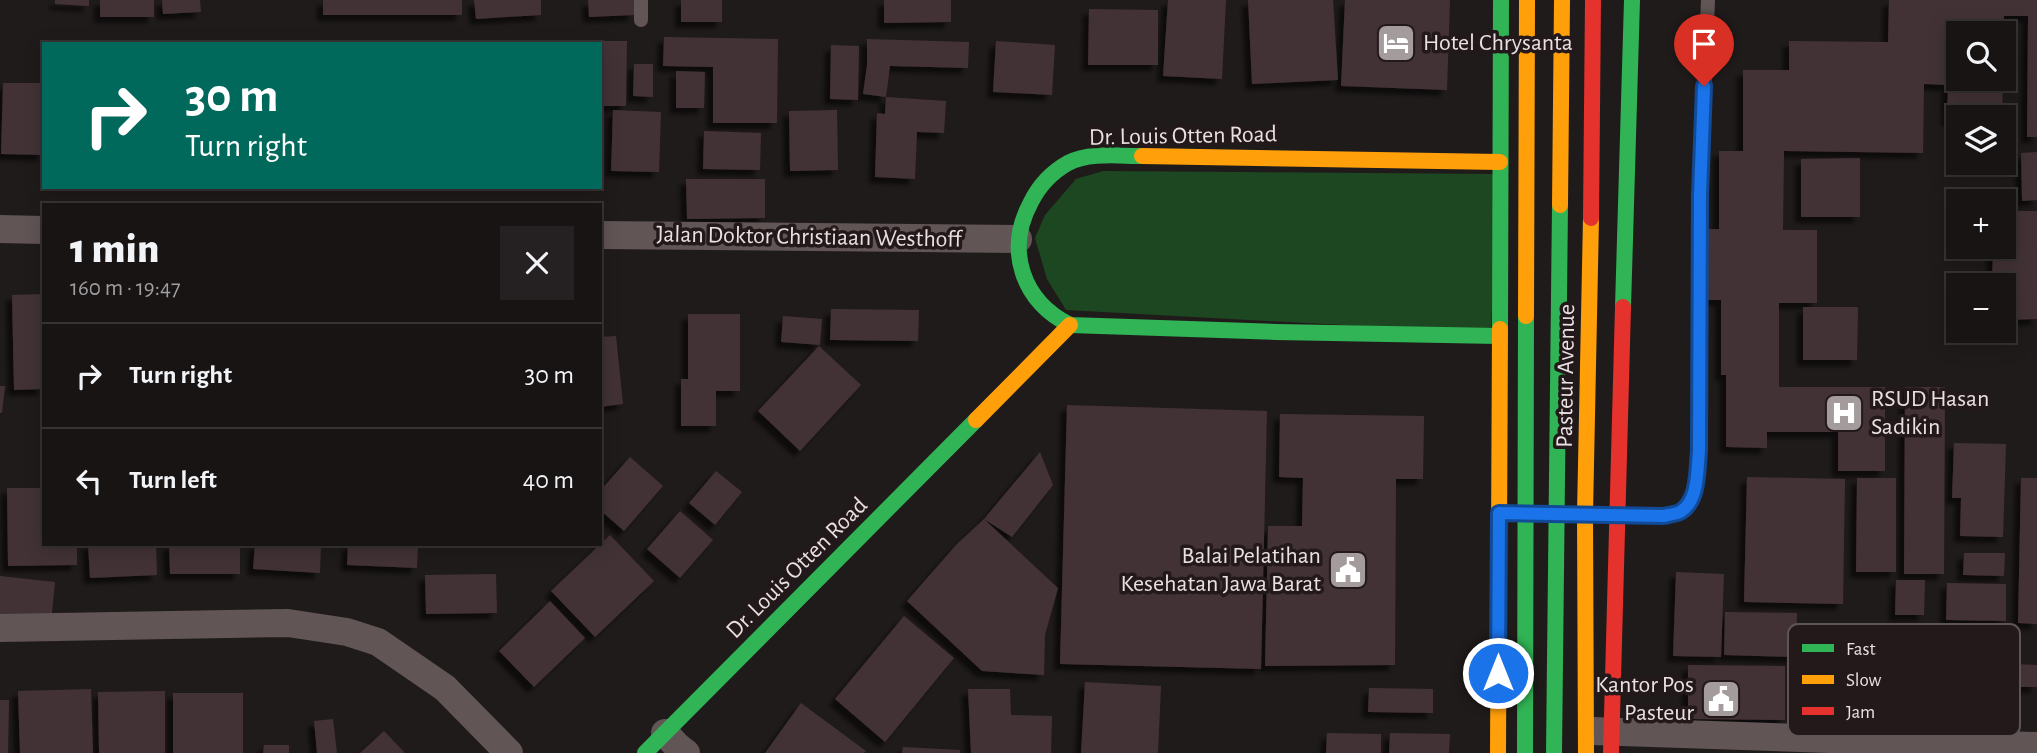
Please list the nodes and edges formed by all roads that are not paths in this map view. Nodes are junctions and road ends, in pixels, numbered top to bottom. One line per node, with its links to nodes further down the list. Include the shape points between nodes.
1 (641, 0): 8 (lane)
2 (1501, 0): 10 (main road)
3 (1527, 0): 27 (main road, bridge)
4 (1562, 0): 28 (main road, bridge)
5 (1593, 0): 9 (main road, Pasteur Avenue)
6 (1632, 0): 29 (main road, bridge)
7 (1708, 0): 18 (lane, via 1700,195 1699,451 1692,500 1681,512 1663,516)
8 (641, 20)
9 (1592, 25): 10 (main road); 18 (main road, Pasteur Avenue)
10 (1500, 162): 14 (main road, Dr. Louis Otten Road, via 1092,157 1069,162 1047,177 1031,202); 16 (main road)
11 (0, 229): 12 (street)
12 (42, 230)
13 (602, 235): 14 (street, Jalan Doktor Christiaan Westhoff)
14 (1018, 239): 15 (main road, Dr. Louis Otten Road, via 1021,268 1032,294 1047,313)
15 (1070, 325): 16 (main road); 20 (main road, Dr. Louis Otten Road)
16 (1499, 336): 17 (main road)
17 (1499, 513): 18 (main road); 26 (main road)
18 (1585, 514): 21 (main road, Pasteur Avenue)
19 (0, 628): 23 (street, via 288,623 347,632 378,642 445,688)
20 (665, 733): 24 (main road, Dr. Louis Otten Road); 25 (street)
21 (1586, 742): 22 (street)
22 (2037, 747)
23 (509, 753)
24 (645, 753)
25 (686, 753)
26 (1498, 753)
27 (1525, 753)
28 (1554, 753)
29 (1611, 753)

